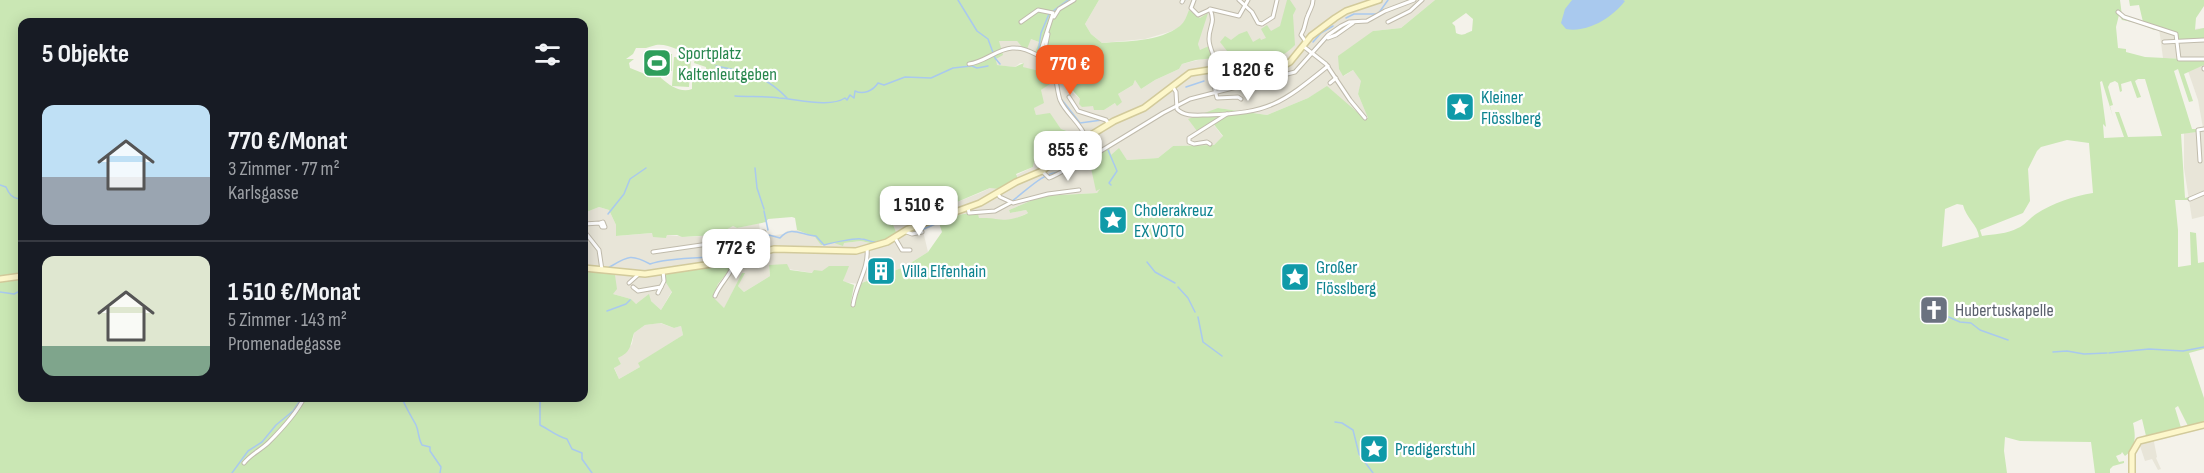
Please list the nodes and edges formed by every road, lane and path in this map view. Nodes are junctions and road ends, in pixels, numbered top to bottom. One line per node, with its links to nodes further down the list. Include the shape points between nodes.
1 (1074, 0): 21 (street, via 1054,16 1045,46)
2 (1194, 0): 11 (street, via 1191,8 1198,15)
3 (1239, 0): 10 (street)
4 (1248, 0): 10 (street)
5 (1277, 0): 10 (street, via 1273,17 1263,24)
6 (1314, 0): 18 (street, via 1301,35)
7 (1379, 0): 18 (main road, via 1346,11 1316,31)
8 (1414, 0): 19 (street, via 1367,21 1353,23 1326,38)
9 (1422, 0): 13 (street, via 1410,11)
10 (1246, 6): 11 (street, via 1239,16)
11 (1209, 10): 24 (street, via 1214,22 1210,44)
12 (2118, 12): 17 (street, via 2176,34)
13 (1388, 21)
14 (1021, 22): 21 (street, via 1037,10 1053,13 1042,47)
15 (2204, 40): 17 (street)
16 (2164, 42): 17 (street)
17 (2177, 42): 20 (street, via 2179,59)
18 (1305, 44): 19 (street); 24 (main road, via 1290,62 1275,69)
19 (1312, 52): 23 (street); 29 (street, via 1293,73)
20 (2204, 59)
21 (1045, 62): 22 (street, via 1024,49 1005,49); 33 (street, via 1054,72 1060,100)
22 (969, 64)
23 (1328, 66): 26 (street); 34 (street, via 1282,101 1252,112)
24 (1217, 68): 25 (main road)
25 (1210, 69): 28 (main road, via 1190,73); 29 (street)
26 (1336, 78): 27 (street); 35 (street)
27 (1330, 83)
28 (1172, 86): 32 (street); 36 (main road, via 1144,108)
29 (1216, 92): 31 (street, via 1217,99); 32 (street)
30 (1069, 97): 33 (street)
31 (1241, 99)
32 (1176, 105): 34 (street, via 1185,114); 40 (street)
33 (1075, 114): 36 (street, via 1106,120); 38 (street, via 1084,130)
34 (1227, 114): 39 (street, via 1189,138 1194,144)
35 (1365, 118)
36 (1108, 124): 38 (main road)
37 (2204, 129): 41 (street, via 2198,130)
38 (1084, 139): 40 (street); 42 (main road)
39 (1210, 144)
40 (1088, 156): 42 (street, via 1067,171)
41 (2200, 160)
42 (1045, 175): 44 (main road, via 1016,182)
43 (1079, 190): 47 (street)
44 (997, 193): 47 (street); 48 (main road)
45 (2204, 194): 46 (street)
46 (2190, 199)
47 (1010, 202): 48 (street, via 995,211)
48 (968, 210): 51 (main road)
49 (600, 223): 50 (street)
50 (588, 224)
51 (904, 231): 53 (street); 55 (main road)
52 (765, 232): 56 (street)
53 (922, 232)
54 (588, 236): 62 (street, via 599,250)
55 (895, 238): 57 (main road); 58 (street, via 902,250)
56 (721, 242): 59 (street); 60 (street)
57 (867, 248): 60 (main road, via 853,252 774,249); 72 (street, via 867,265 855,290)
58 (910, 250)
59 (653, 252)
60 (732, 260): 63 (main road); 71 (street, via 732,269)
61 (588, 268): 62 (main road)
62 (602, 270): 64 (main road)
63 (663, 271): 64 (main road); 69 (street)
64 (639, 274): 67 (street)
65 (18, 277): 66 (main road)
66 (0, 279)
67 (629, 283)
68 (633, 287): 69 (street, via 642,291)
69 (661, 287): 70 (street)
70 (658, 293)
71 (715, 296)
72 (853, 305)
73 (302, 402): 75 (street, via 269,442)
74 (2204, 425): 76 (main road, via 2139,441 2132,453)
75 (244, 464)
76 (2132, 473)

